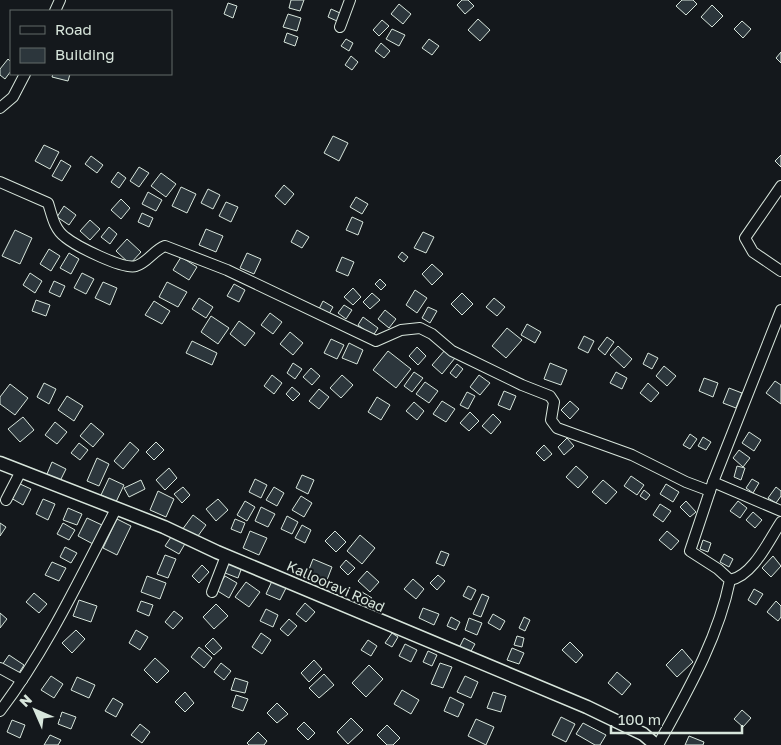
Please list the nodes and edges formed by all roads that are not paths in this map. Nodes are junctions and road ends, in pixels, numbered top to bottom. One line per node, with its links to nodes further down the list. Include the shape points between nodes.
1 (350, 0): 2 (street)
2 (340, 27)
3 (24, 75): 4 (street, via 13,97)
4 (0, 108)
5 (0, 182): 11 (street, via 48,203 55,225 64,237 118,263 134,267 140,265 165,246 228,270 376,341 401,330 420,328 452,351 522,386 550,396 554,402 551,420 558,428 632,455 686,482)
6 (781, 186): 7 (street, via 745,238 753,252)
7 (781, 271)
8 (781, 310): 11 (street)
9 (0, 463): 10 (main road, Kallooravi Road)
10 (21, 471): 12 (street); 13 (main road, Kallooravi Road)
11 (712, 487): 14 (street); 17 (street, via 690,551 718,568)
12 (6, 500)
13 (116, 509): 16 (main road, Kallooravi Road); 20 (street, via 59,620)
14 (781, 511)
15 (781, 522): 17 (street, via 753,564 738,578)
16 (226, 556): 18 (street); 22 (main road, Kallooravi Road, via 587,708 643,734)
17 (730, 580): 22 (street, via 724,608 702,663)
18 (212, 592)
19 (0, 668): 20 (street)
20 (22, 680): 21 (street)
21 (0, 711)
22 (657, 745)

